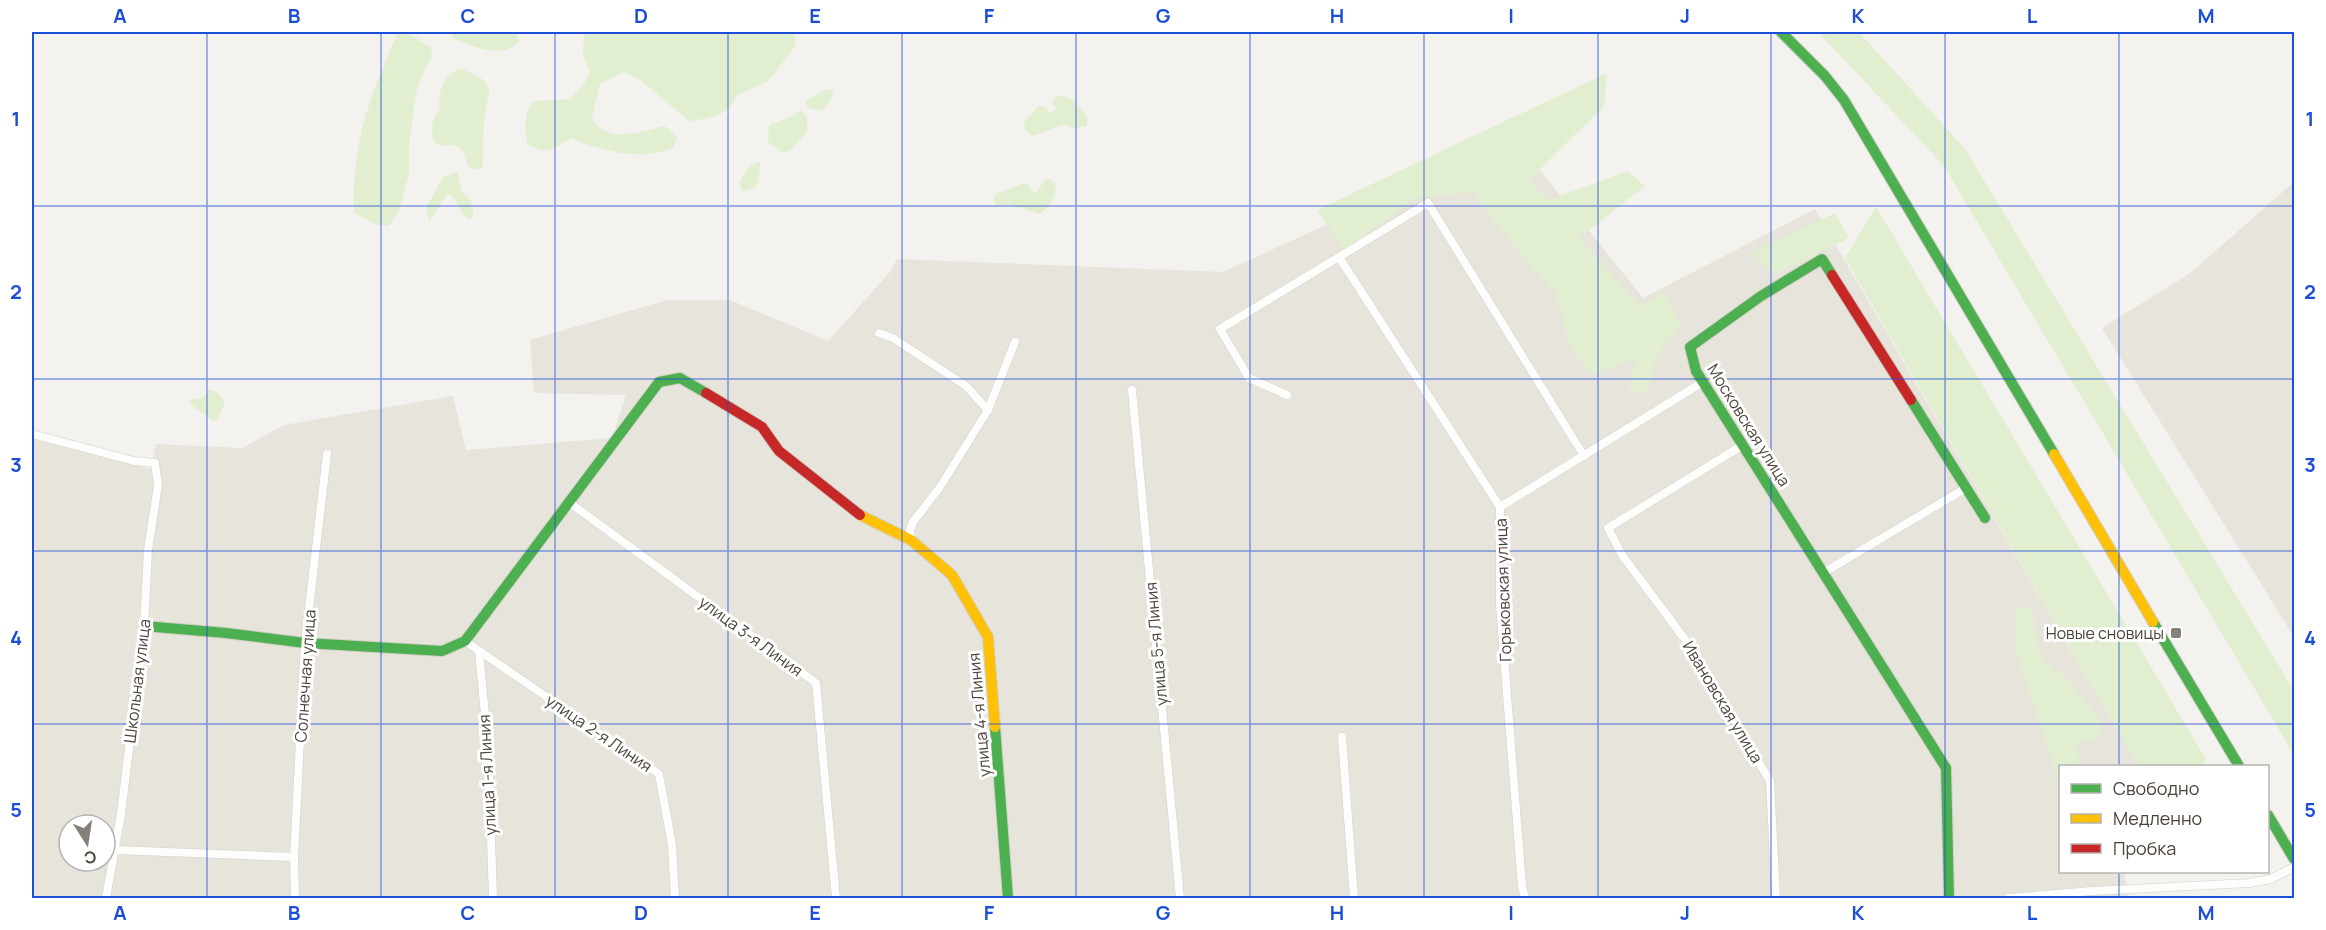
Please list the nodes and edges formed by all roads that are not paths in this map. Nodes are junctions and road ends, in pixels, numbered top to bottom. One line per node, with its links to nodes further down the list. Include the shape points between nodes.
1 (1781, 32): 24 (street, via 1844,100)
2 (1339, 256): 7 (street, via 1220,329 1249,378); 12 (street, via 1428,203); 15 (street, Горьковская улица)
3 (879, 333): 8 (street, via 893,338 966,386)
4 (1015, 342): 8 (street)
5 (1703, 382): 10 (street, Московская улица); 12 (street); 13 (street, Московская улица, via 1690,347 1761,296 1822,260)
6 (1132, 390): 38 (street, улица 5-я Линия)
7 (1287, 395)
8 (988, 410): 17 (street, via 913,522)
9 (32, 434): 19 (street, Школьная улица, via 155,463 158,485 148,550)
10 (1743, 446): 18 (street, Московская улица); 41 (street, Ивановская улица, via 1608,528 1622,555 1692,649 1770,781)
11 (327, 454): 21 (street, Солнечная улица)
12 (1584, 456): 15 (street)
13 (1966, 488): 16 (street, Московская улица); 18 (street)
14 (570, 503): 17 (street, улица 4-я Линия, via 659,382 680,378 762,427 779,451 865,519); 20 (street); 36 (street, улица 3-я Линия, via 816,683)
15 (1500, 507): 40 (street, Горьковская улица, via 1500,605)
16 (1985, 518)
17 (910, 540): 37 (street, улица 4-я Линия, via 952,575 988,637)
18 (1823, 573): 42 (street, Московская улица, via 1946,768)
19 (144, 626): 21 (street); 26 (street, Школьная улица)
20 (465, 642): 21 (street, via 442,651); 22 (street, улица 2-я Линия)
21 (305, 643): 29 (street, Солнечная улица)
22 (478, 651): 34 (street, улица 1-я Линия, via 488,747); 35 (street, улица 2-я Линия, via 659,774 672,845)
23 (1342, 737): 39 (street)
24 (2238, 765)
25 (2269, 817): 28 (street)
26 (117, 838)
27 (117, 850): 29 (street)
28 (2292, 852)
29 (294, 857): 33 (street, Солнечная улица)
30 (2295, 867): 43 (street, via 2271,879 2249,883)
31 (111, 873): 32 (street, Школьная улица)
32 (106, 898)
33 (295, 898)
34 (493, 898)
35 (675, 898)
36 (836, 898)
37 (1008, 898)
38 (1180, 898)
39 (1354, 898)
40 (1525, 898)
41 (1776, 898)
42 (1949, 898)
43 (2009, 898)

